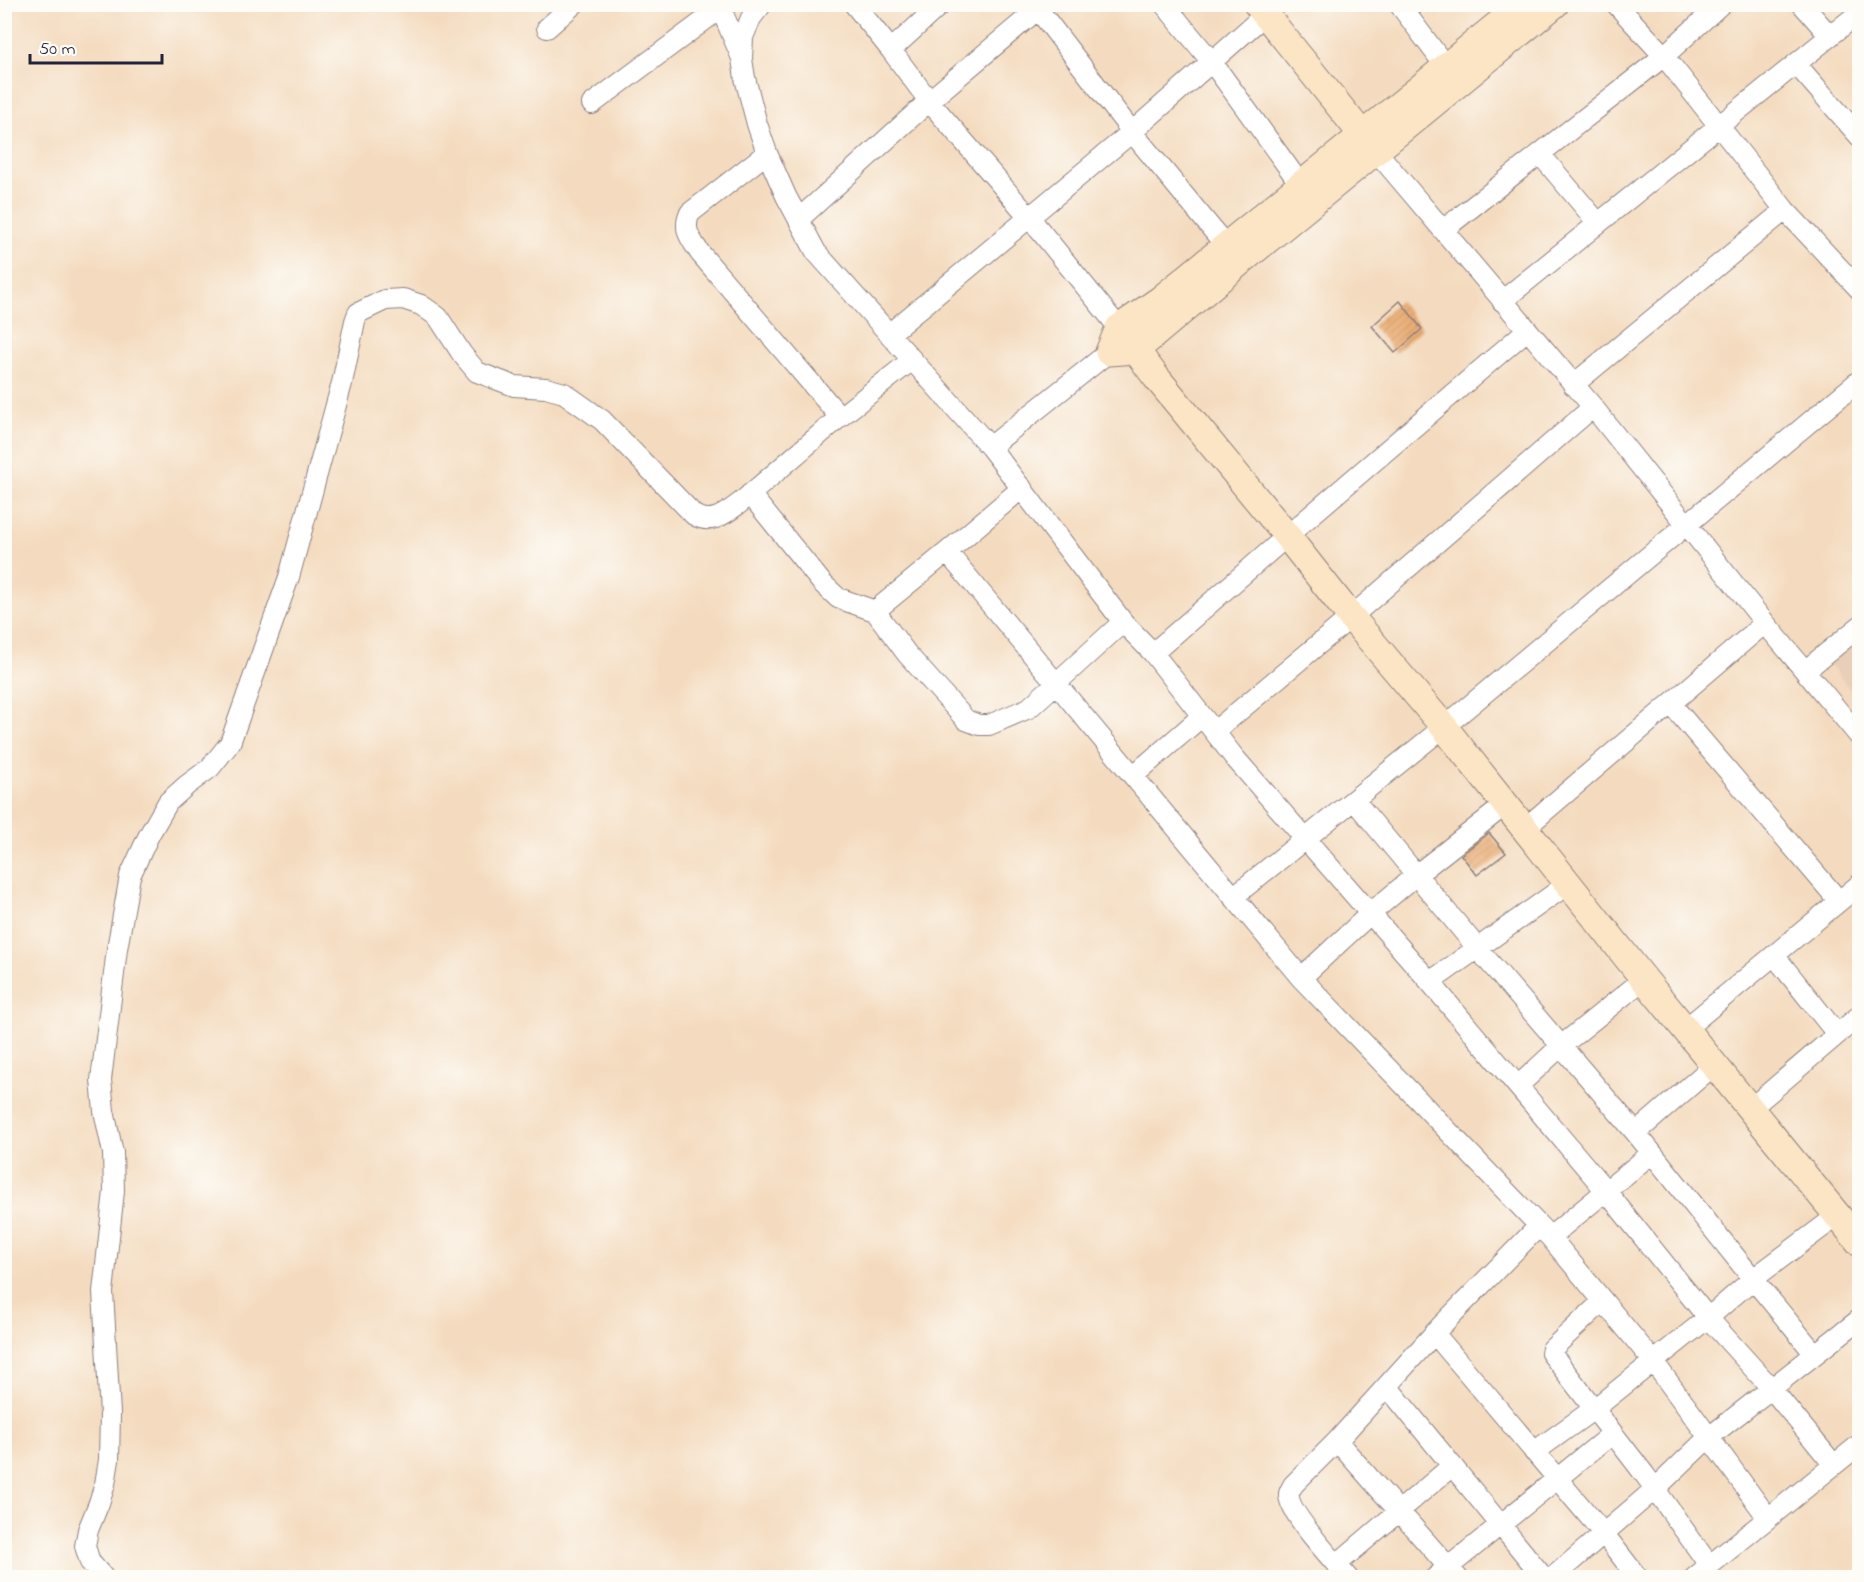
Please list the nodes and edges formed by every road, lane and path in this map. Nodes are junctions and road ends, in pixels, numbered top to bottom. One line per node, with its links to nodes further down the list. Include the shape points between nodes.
1 (574, 4): 16 (street)
2 (762, 4): 20 (street, via 743,37)
3 (854, 4): 18 (street)
4 (941, 4): 18 (street)
5 (1164, 4): 21 (street)
6 (1399, 4): 23 (street)
7 (1555, 4): 15 (street)
8 (1616, 4): 19 (street)
9 (1721, 4): 19 (street)
10 (1802, 4): 17 (street)
11 (720, 6): 20 (street); 25 (street)
12 (1039, 6): 24 (street); 27 (street)
13 (1266, 8): 21 (street); 29 (street)
14 (1860, 12): 17 (street)
15 (1518, 17): 23 (street); 29 (street)
16 (547, 28)
17 (1829, 35): 22 (street)
18 (891, 50): 24 (street)
19 (1664, 56): 26 (street); 31 (street)
20 (742, 59): 30 (street)
21 (1212, 62): 27 (street); 32 (street)
22 (1796, 64): 26 (street); 28 (street)
23 (1446, 67): 29 (street)
24 (929, 101): 34 (street); 35 (street)
25 (592, 104)
26 (1718, 126): 33 (street); 36 (street)
27 (1132, 132): 34 (street); 38 (street)
28 (1860, 137)
29 (1369, 142): 32 (street); 37 (street); 43 (street, via 1239,263)
30 (767, 153): 35 (street); 48 (street, via 690,213 685,224 708,262)
31 (1540, 154): 36 (street); 37 (street)
32 (1301, 185): 38 (street)
33 (1785, 210): 39 (street); 46 (street)
34 (1029, 218): 42 (street); 43 (street)
35 (799, 219): 42 (street, via 816,252)
36 (1598, 223): 40 (street)
37 (1443, 230): 40 (street)
38 (1226, 246): 43 (street, via 1161,299)
39 (1860, 290)
40 (1502, 301): 41 (street)
41 (1527, 330): 46 (street); 53 (street)
42 (889, 334): 44 (street)
43 (1121, 344): 49 (street); 53 (street, via 1163,386)
44 (912, 360): 48 (street); 49 (street)
45 (1860, 380): 52 (street)
46 (1573, 385): 47 (street)
47 (1593, 407): 52 (street); 56 (street)
48 (840, 417): 51 (street)
49 (990, 447): 50 (street)
50 (1022, 488): 54 (street); 57 (street)
51 (750, 494): 55 (street, via 838,598); 122 (street, via 713,520 701,519 622,438 564,393 514,386 477,372 438,317 421,305 403,299 385,300 358,313 289,577 230,743 210,768 168,802 130,876 101,1080 114,1191 103,1292 109,1460 86,1546 90,1562)
52 (1685, 524): 58 (street); 65 (street)
53 (1287, 536): 56 (street); 60 (street)
54 (947, 552): 55 (street); 62 (street)
55 (875, 610): 62 (street, via 907,654 966,720 974,724 989,725 1013,716 1029,708)
56 (1351, 617): 64 (street); 65 (street)
57 (1123, 622): 60 (street); 62 (street)
58 (1765, 623): 61 (street); 63 (street)
59 (1860, 626): 61 (street)
60 (1153, 653): 64 (street)
61 (1806, 670): 66 (street)
62 (1056, 684): 67 (street)
63 (1671, 704): 70 (street); 76 (street)
64 (1208, 724): 67 (street); 71 (street)
65 (1443, 727): 68 (street); 69 (street)
66 (1860, 737)
67 (1133, 776): 75 (street)
68 (1354, 800): 71 (street); 72 (street)
69 (1505, 805): 70 (street); 72 (street)
70 (1524, 829): 73 (street)
71 (1305, 838): 75 (street); 77 (street)
72 (1416, 875): 77 (street); 78 (street)
73 (1568, 884): 78 (street); 81 (street)
74 (1860, 884): 76 (street)
75 (1233, 897): 80 (street)
76 (1839, 902): 79 (street)
77 (1371, 913): 80 (street); 82 (street)
78 (1478, 949): 82 (street); 86 (street)
79 (1774, 955): 84 (street); 85 (street)
80 (1301, 978): 94 (street)
81 (1644, 979): 84 (street); 86 (street)
82 (1430, 982): 88 (street)
83 (1860, 1015): 85 (street)
84 (1685, 1029): 87 (street)
85 (1837, 1034): 89 (street)
86 (1561, 1046): 88 (street); 90 (street)
87 (1714, 1065): 89 (street); 90 (street)
88 (1518, 1086): 92 (street)
89 (1750, 1109): 93 (street)
90 (1636, 1133): 91 (street)
91 (1652, 1153): 92 (street); 96 (street)
92 (1606, 1191): 94 (street); 98 (street)
93 (1838, 1216): 95 (street); 96 (street)
94 (1544, 1232): 97 (street); 100 (street)
95 (1860, 1243)
96 (1753, 1279): 98 (street); 101 (street)
97 (1602, 1302): 102 (street); 105 (street, via 1551,1353)
98 (1708, 1318): 102 (street); 104 (street)
99 (1860, 1319): 101 (street)
100 (1434, 1333): 103 (street); 110 (street)
101 (1814, 1353): 104 (street)
102 (1653, 1361): 105 (street); 107 (street)
103 (1387, 1386): 108 (street); 112 (street)
104 (1771, 1388): 107 (street); 111 (street)
105 (1594, 1408): 106 (street); 110 (street)
106 (1612, 1434): 113 (street); 114 (street)
107 (1708, 1438): 114 (street); 116 (street)
108 (1337, 1441): 115 (street); 119 (street, via 1293,1485 1289,1495 1298,1518)
109 (1860, 1444): 111 (street)
110 (1533, 1452): 113 (street)
111 (1834, 1465): 116 (street)
112 (1452, 1466): 115 (street); 117 (street)
113 (1556, 1479): 117 (street); 118 (street)
114 (1655, 1489): 118 (street); 120 (street)
115 (1399, 1511): 119 (street); 121 (street)
116 (1768, 1518): 120 (street)
117 (1499, 1524): 121 (street); 123 (street)
118 (1604, 1534): 124 (street); 125 (street)
119 (1343, 1571)
120 (1702, 1571)
121 (1447, 1574)
122 (104, 1578)
123 (1544, 1578)
124 (1552, 1578)
125 (1638, 1578)

